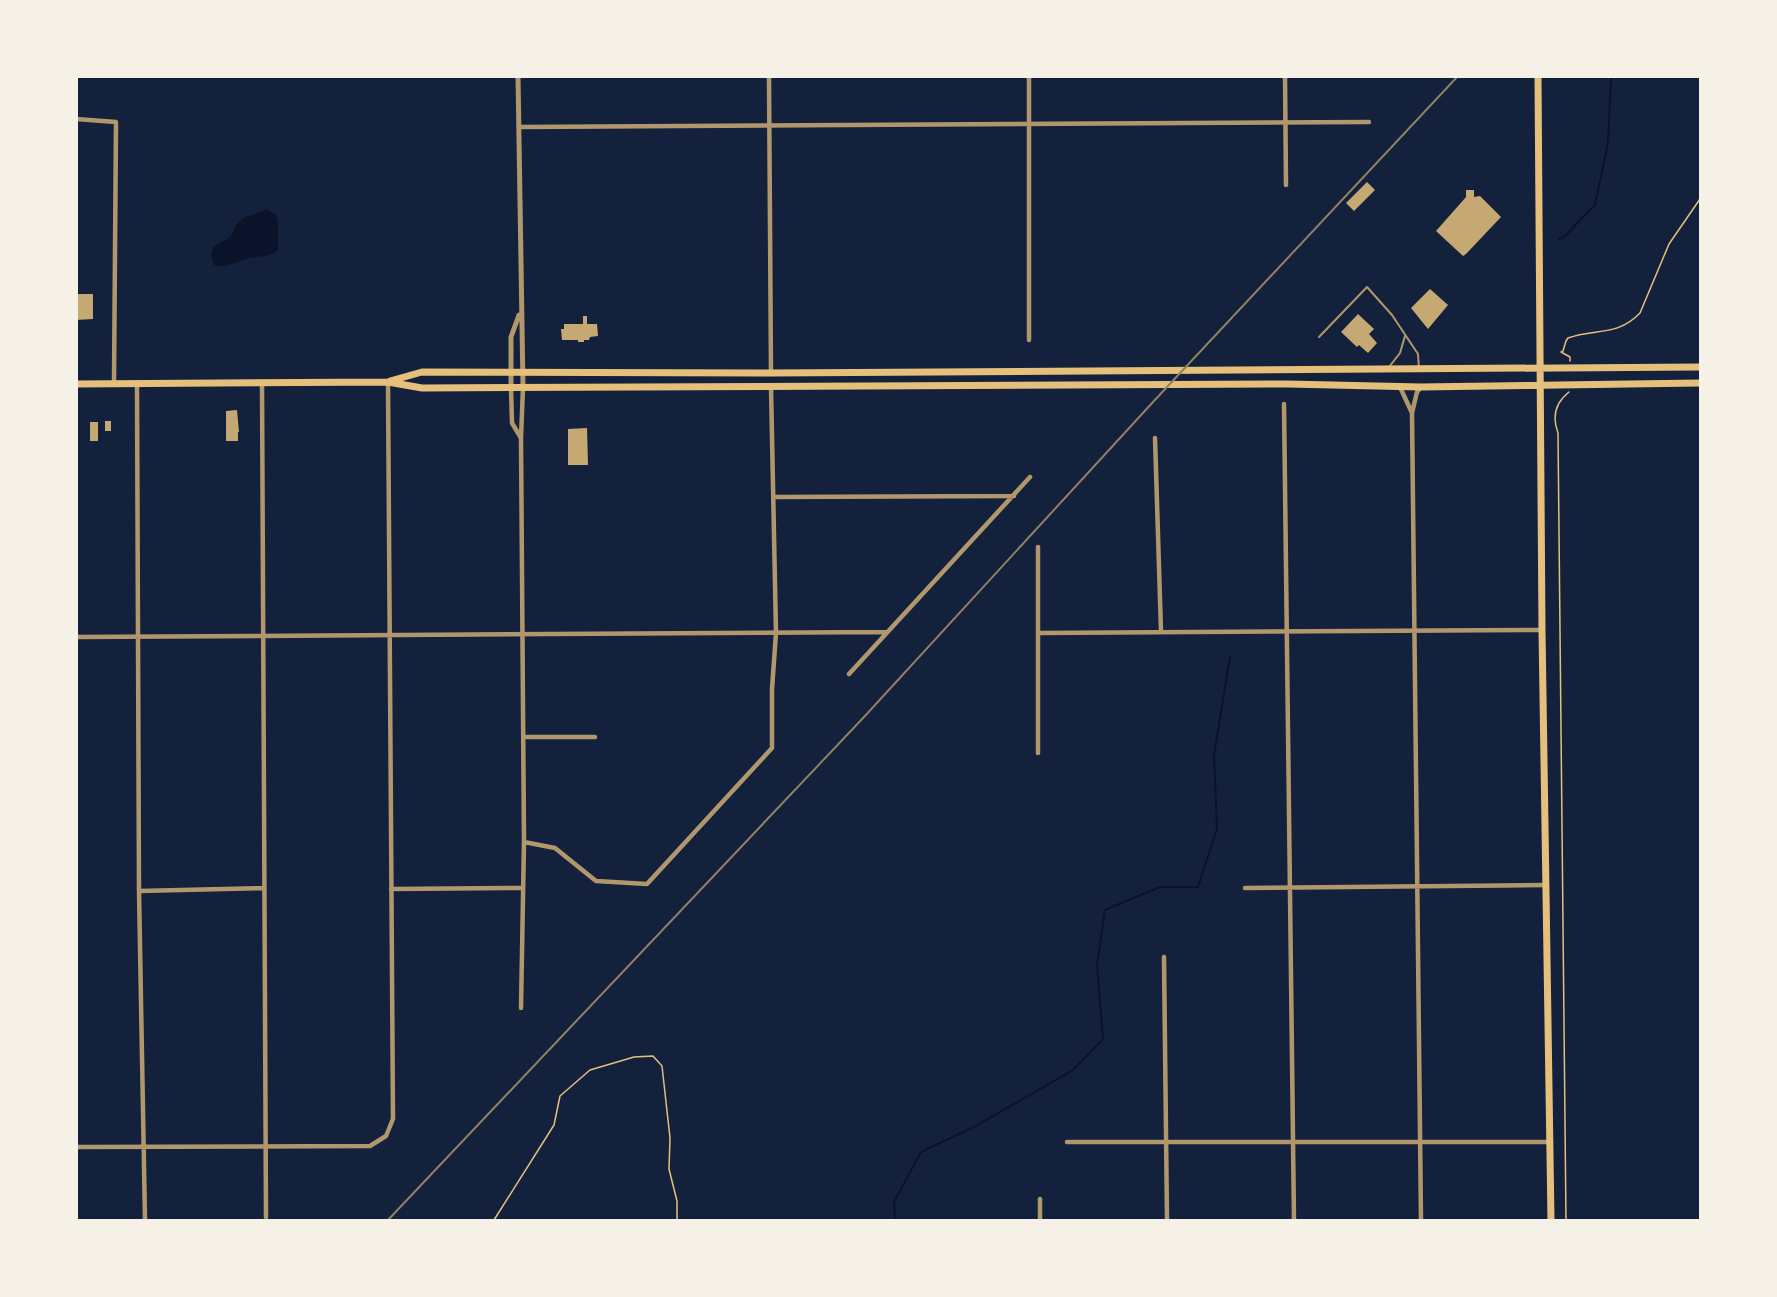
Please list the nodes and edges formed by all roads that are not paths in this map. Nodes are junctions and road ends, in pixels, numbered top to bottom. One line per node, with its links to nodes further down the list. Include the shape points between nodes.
1 (518, 76): 11 (street)
2 (769, 76): 10 (street)
3 (1029, 76): 8 (street)
4 (1285, 76): 9 (street)
5 (1538, 76): 18 (main road)
6 (76, 119): 26 (street, via 116,122)
7 (1369, 122): 9 (street)
8 (1029, 123): 9 (street); 10 (street); 16 (street)
9 (1285, 123): 12 (street)
10 (769, 124): 11 (street); 23 (street)
11 (519, 127): 13 (street)
12 (1286, 185)
13 (520, 313): 21 (street, via 511,337); 22 (street)
14 (1405, 336): 15 (lane, via 1367,287); 19 (lane, via 1400,353); 20 (lane, via 1418,354)
15 (1319, 337)
16 (1029, 340)
17 (1701, 367): 18 (main road)
18 (1541, 368): 20 (main road); 30 (main road)
19 (1388, 369): 20 (main road); 23 (main road)
20 (1419, 369)
21 (511, 372): 22 (main road); 25 (main road, via 422,372); 31 (street)
22 (523, 372): 23 (main road); 32 (street)
23 (771, 374)
24 (262, 382): 25 (main road); 27 (main road); 51 (street)
25 (388, 382): 31 (main road, via 423,388); 52 (street)
26 (114, 383): 27 (main road); 29 (main road)
27 (137, 383): 55 (street)
28 (1701, 383): 30 (main road)
29 (76, 384)
30 (1541, 386): 35 (main road); 44 (main road)
31 (511, 387): 32 (main road); 38 (street, via 512,423)
32 (523, 387): 33 (main road); 38 (street)
33 (771, 387): 34 (main road); 42 (street)
34 (1400, 387): 35 (main road); 37 (street)
35 (1421, 387): 37 (street)
36 (1284, 404): 48 (street)
37 (1412, 413): 45 (street)
38 (521, 438): 53 (street)
39 (1155, 438): 47 (street)
40 (1030, 477): 41 (street)
41 (1014, 496): 42 (street); 46 (street)
42 (774, 497): 49 (street)
43 (1038, 547): 50 (street)
44 (1542, 630): 45 (street); 61 (main road)
45 (1415, 631): 48 (street); 62 (street)
46 (887, 632): 49 (street); 56 (street)
47 (1161, 632): 48 (street); 50 (street)
48 (1288, 632): 66 (street)
49 (776, 633): 53 (street); 60 (street, via 772,748 647,884 596,881 555,848)
50 (1038, 633): 59 (street)
51 (263, 635): 52 (street); 55 (street); 63 (street)
52 (390, 636): 53 (street); 67 (street)
53 (523, 636): 57 (street)
54 (76, 637): 55 (street)
55 (138, 638): 68 (street)
56 (849, 674)
57 (524, 737): 58 (street); 60 (street)
58 (595, 737)
59 (1038, 753)
60 (525, 842): 64 (street)
61 (1546, 885): 62 (street); 75 (main road)
62 (1418, 886): 66 (street); 74 (street)
63 (264, 888): 68 (street); 78 (street)
64 (523, 888): 67 (street); 70 (street)
65 (1245, 888): 66 (street)
66 (1290, 888): 73 (street)
67 (391, 889): 78 (street, via 393,1119 387,1136 370,1146)
68 (140, 891): 77 (street)
69 (1164, 957): 72 (street)
70 (521, 1008)
71 (1067, 1142): 72 (street)
72 (1167, 1142): 73 (street); 83 (street)
73 (1293, 1142): 74 (street); 84 (street)
74 (1420, 1142): 75 (street); 85 (street)
75 (1550, 1142): 86 (main road)
76 (76, 1147): 77 (street)
77 (144, 1147): 78 (street); 81 (street)
78 (265, 1147): 80 (street)
79 (1040, 1199): 82 (street)
80 (266, 1217)
81 (145, 1221)
82 (1040, 1221)
83 (1167, 1221)
84 (1294, 1221)
85 (1421, 1221)
86 (1551, 1221)

